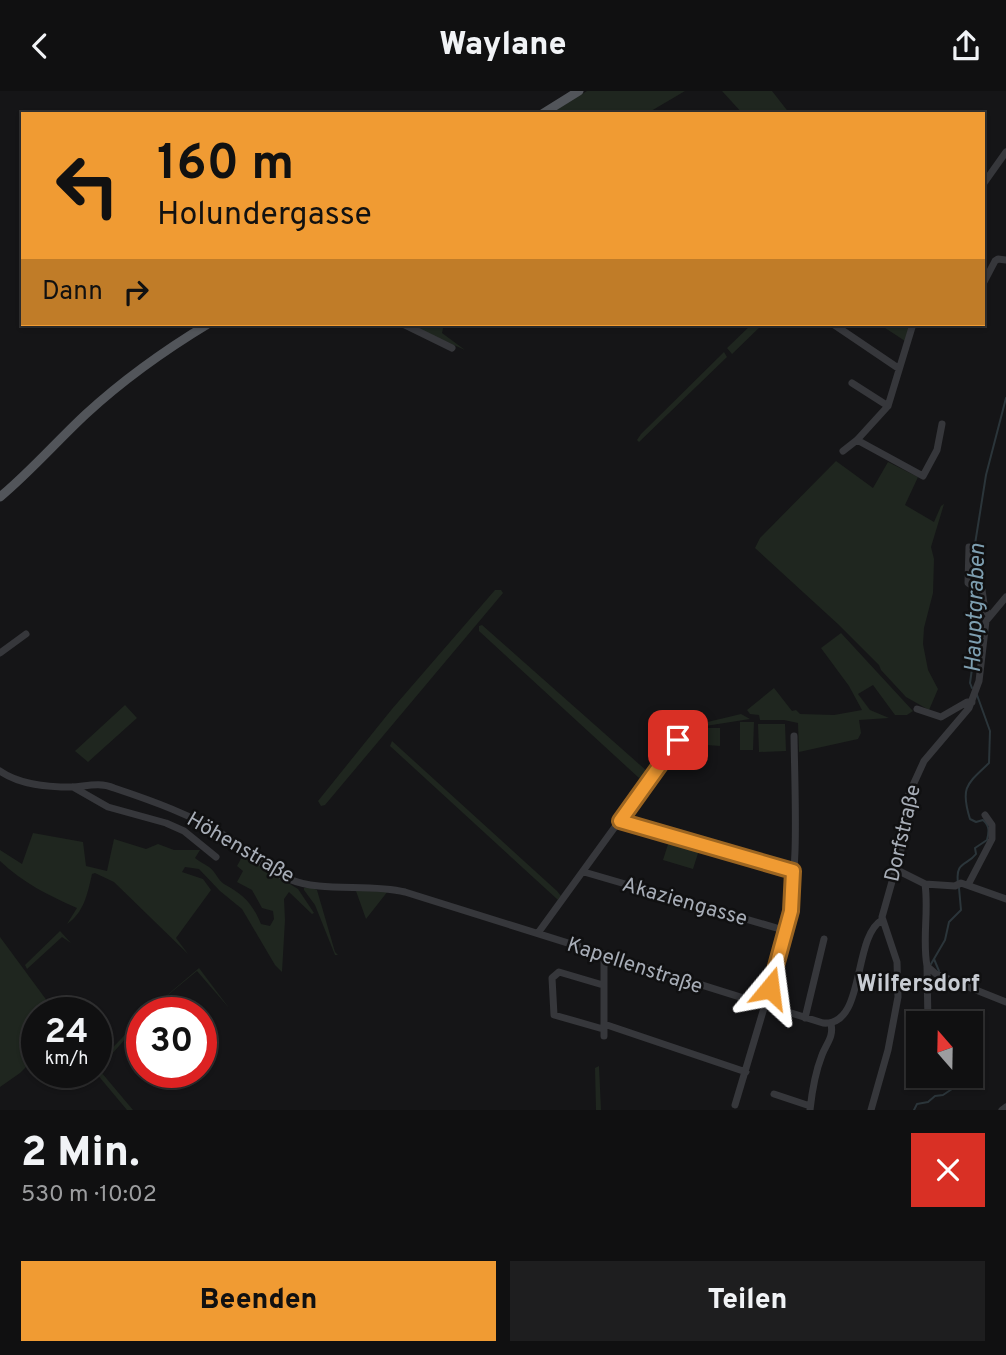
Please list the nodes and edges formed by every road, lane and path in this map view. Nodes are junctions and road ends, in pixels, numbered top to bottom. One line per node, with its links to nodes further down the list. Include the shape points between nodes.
1 (579, 91): 2 (main road)
2 (545, 112)
3 (1006, 152): 4 (street)
4 (985, 182)
5 (1006, 260): 6 (street, via 995,261)
6 (985, 280)
7 (205, 326): 18 (main road, via 100,401)
8 (407, 326): 11 (street)
9 (836, 326): 12 (street)
10 (912, 326): 12 (street)
11 (452, 348)
12 (898, 368): 14 (street)
13 (852, 383): 14 (street)
14 (888, 406): 16 (street)
15 (942, 424): 16 (street, via 937,450 923,476)
16 (857, 440): 17 (street)
17 (843, 451)
18 (0, 497)
19 (969, 547): 21 (street, via 968,583 982,590)
20 (1006, 597): 21 (street)
21 (989, 615): 24 (street)
22 (26, 634): 23 (street)
23 (0, 653)
24 (976, 692): 25 (street, via 941,717); 35 (street, Dorfstraße, via 962,719 917,772)
25 (917, 709)
26 (794, 736): 36 (street)
27 (679, 741): 32 (street)
28 (0, 771): 29 (street, Höhenstraße, via 34,784)
29 (72, 787): 31 (street, Höhenstraße, via 106,785); 33 (street, via 108,807)
30 (985, 815): 39 (street, via 992,825 992,839)
31 (193, 817): 33 (street); 40 (street, Höhenstraße, via 288,879)
32 (620, 821): 36 (street); 37 (street)
33 (184, 831): 34 (street)
34 (216, 857)
35 (895, 869): 38 (street); 42 (street, Dorfstraße)
36 (793, 871): 43 (street)
37 (584, 872): 43 (street, Akaziengasse); 44 (street)
38 (925, 884): 39 (street); 47 (street)
39 (961, 885): 41 (street)
40 (405, 892): 44 (street, Kapellenstraße)
41 (1006, 899)
42 (882, 920): 53 (street, via 866,944 848,1007 843,1017); 59 (street, via 897,962 898,997)
43 (787, 931): 50 (street)
44 (538, 933): 46 (street, Kapellenstraße)
45 (824, 939): 52 (street)
46 (604, 954): 48 (street); 50 (street, Kapellenstraße)
47 (928, 967): 49 (street); 51 (street)
48 (603, 985): 54 (street); 54 (street, via 559,972 552,978 554,1015)
49 (1006, 1002)
50 (765, 1006): 52 (street, Kapellenstraße); 55 (street)
51 (929, 1011)
52 (804, 1018): 53 (street, Kapellenstraße)
53 (831, 1024): 58 (street)
54 (604, 1030): 55 (street)
55 (746, 1072): 57 (street)
56 (774, 1094): 58 (street)
57 (735, 1105)
58 (810, 1108)
59 (871, 1110)

